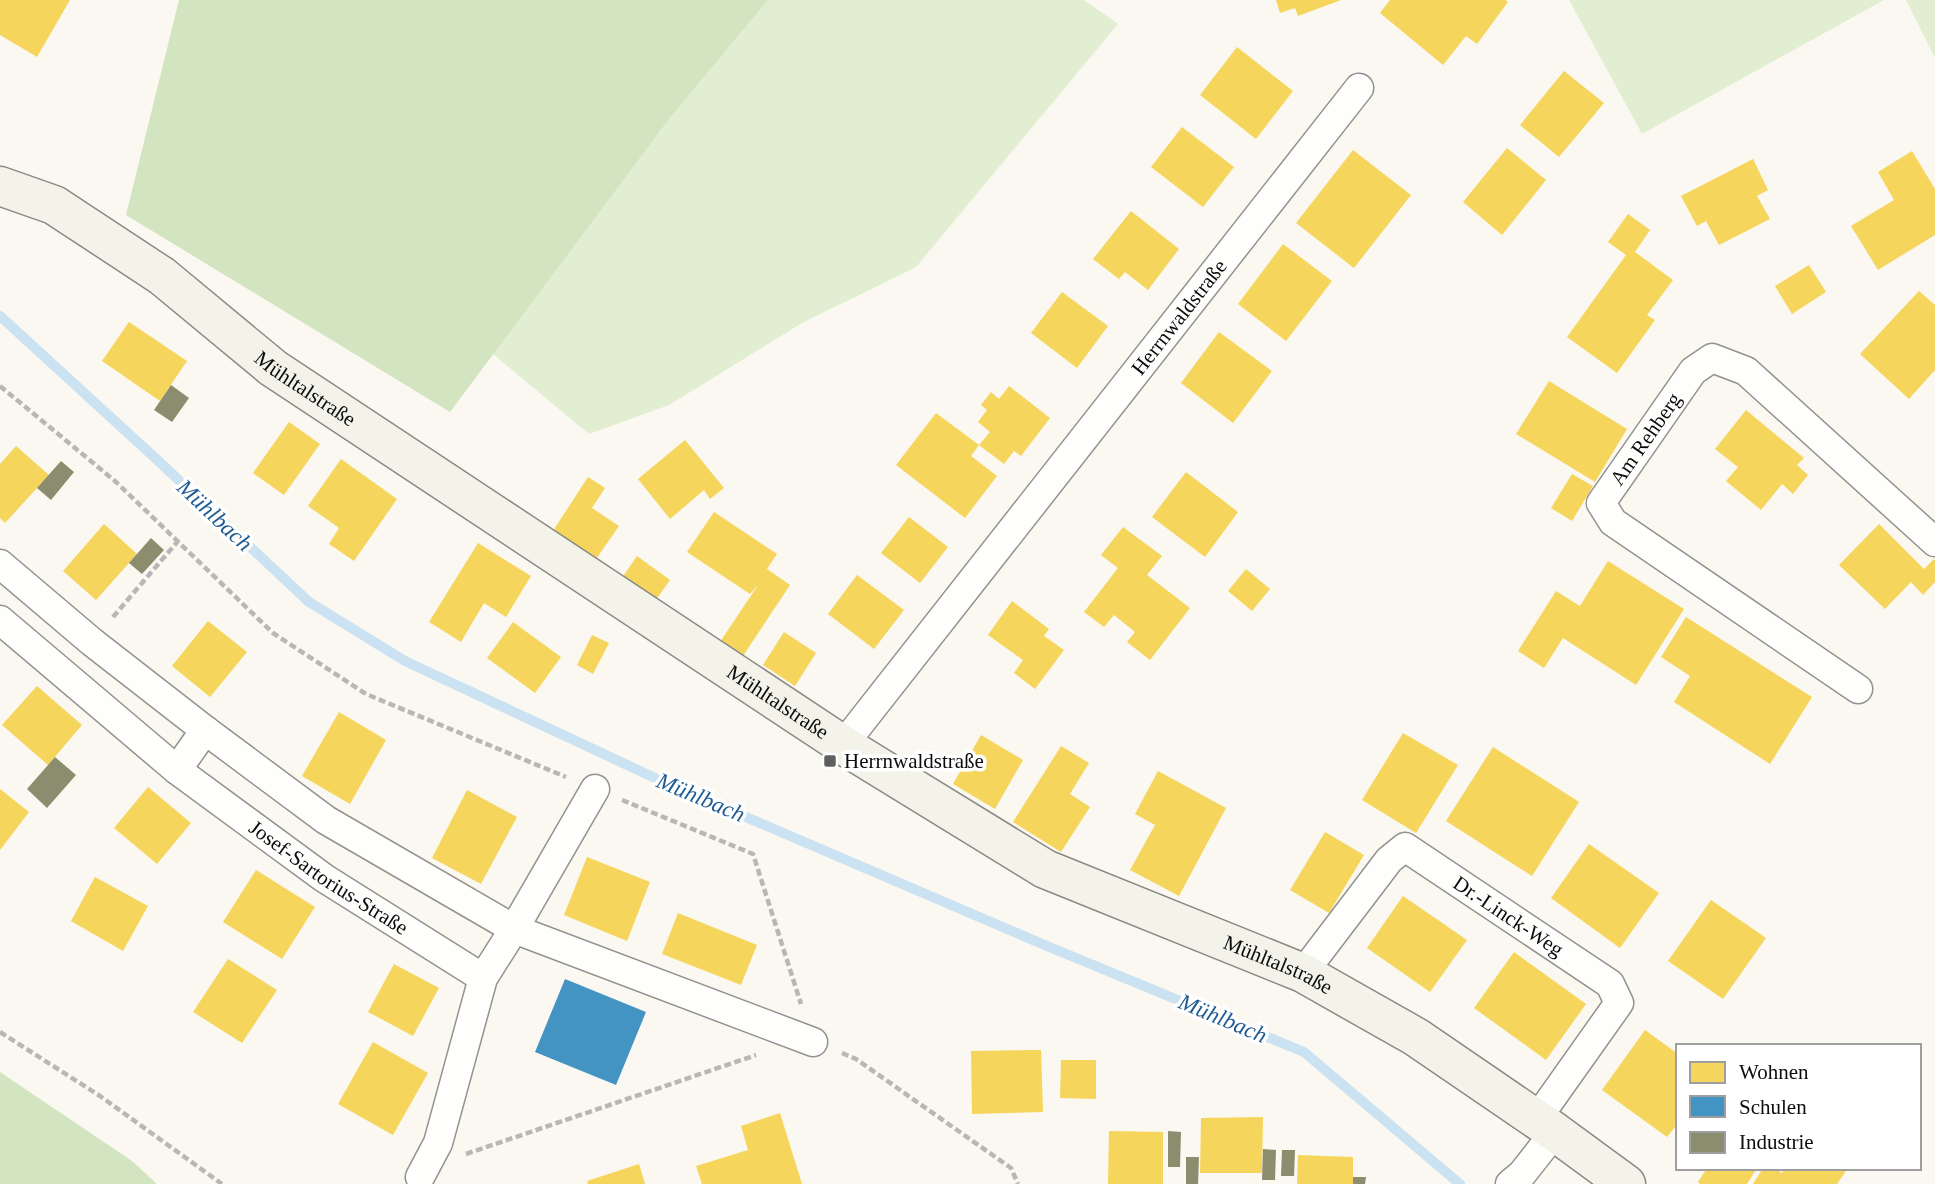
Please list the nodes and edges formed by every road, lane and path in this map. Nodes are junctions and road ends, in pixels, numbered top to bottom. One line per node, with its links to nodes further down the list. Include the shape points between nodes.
1 (1359, 88): 11 (street, Herrnwaldstraße)
2 (0, 186): 11 (main road, Mühltalstraße, via 54,205 162,276 273,368)
3 (0, 386): 4 (path, via 115,481)
4 (178, 541): 8 (path); 13 (path, via 273,633 366,694)
5 (1935, 542): 9 (street, Am Rehberg, via 1746,371 1712,358 1693,371 1601,503 1613,522)
6 (0, 564): 8 (street)
7 (0, 620): 12 (street, Josef-Sartorius-Straße)
8 (92, 642): 10 (street)
9 (1858, 688)
10 (205, 730): 12 (street); 14 (street, via 326,820)
11 (843, 745): 15 (main road, Mühltalstraße, via 1045,869)
12 (177, 770): 16 (street, Josef-Sartorius-Straße, via 324,878)
13 (595, 789): 14 (street); 18 (path, via 753,854)
14 (514, 929): 16 (street); 18 (street)
15 (1303, 973): 19 (main road, Mühltalstraße, via 1416,1037); 19 (street, Dr.-Linck-Weg, via 1389,860 1405,847 1610,984 1619,1003)
16 (483, 978): 20 (street, via 438,1143)
17 (0, 1032): 21 (path, via 100,1096)
18 (813, 1042): 20 (path, via 753,1056 568,1119 436,1165); 22 (path, via 856,1059 1012,1168)
19 (1545, 1126): 23 (street, via 1522,1174); 24 (main road, Mühltalstraße)
20 (420, 1177)
21 (222, 1184)
22 (1018, 1184)
23 (1510, 1184)
24 (1626, 1184)

